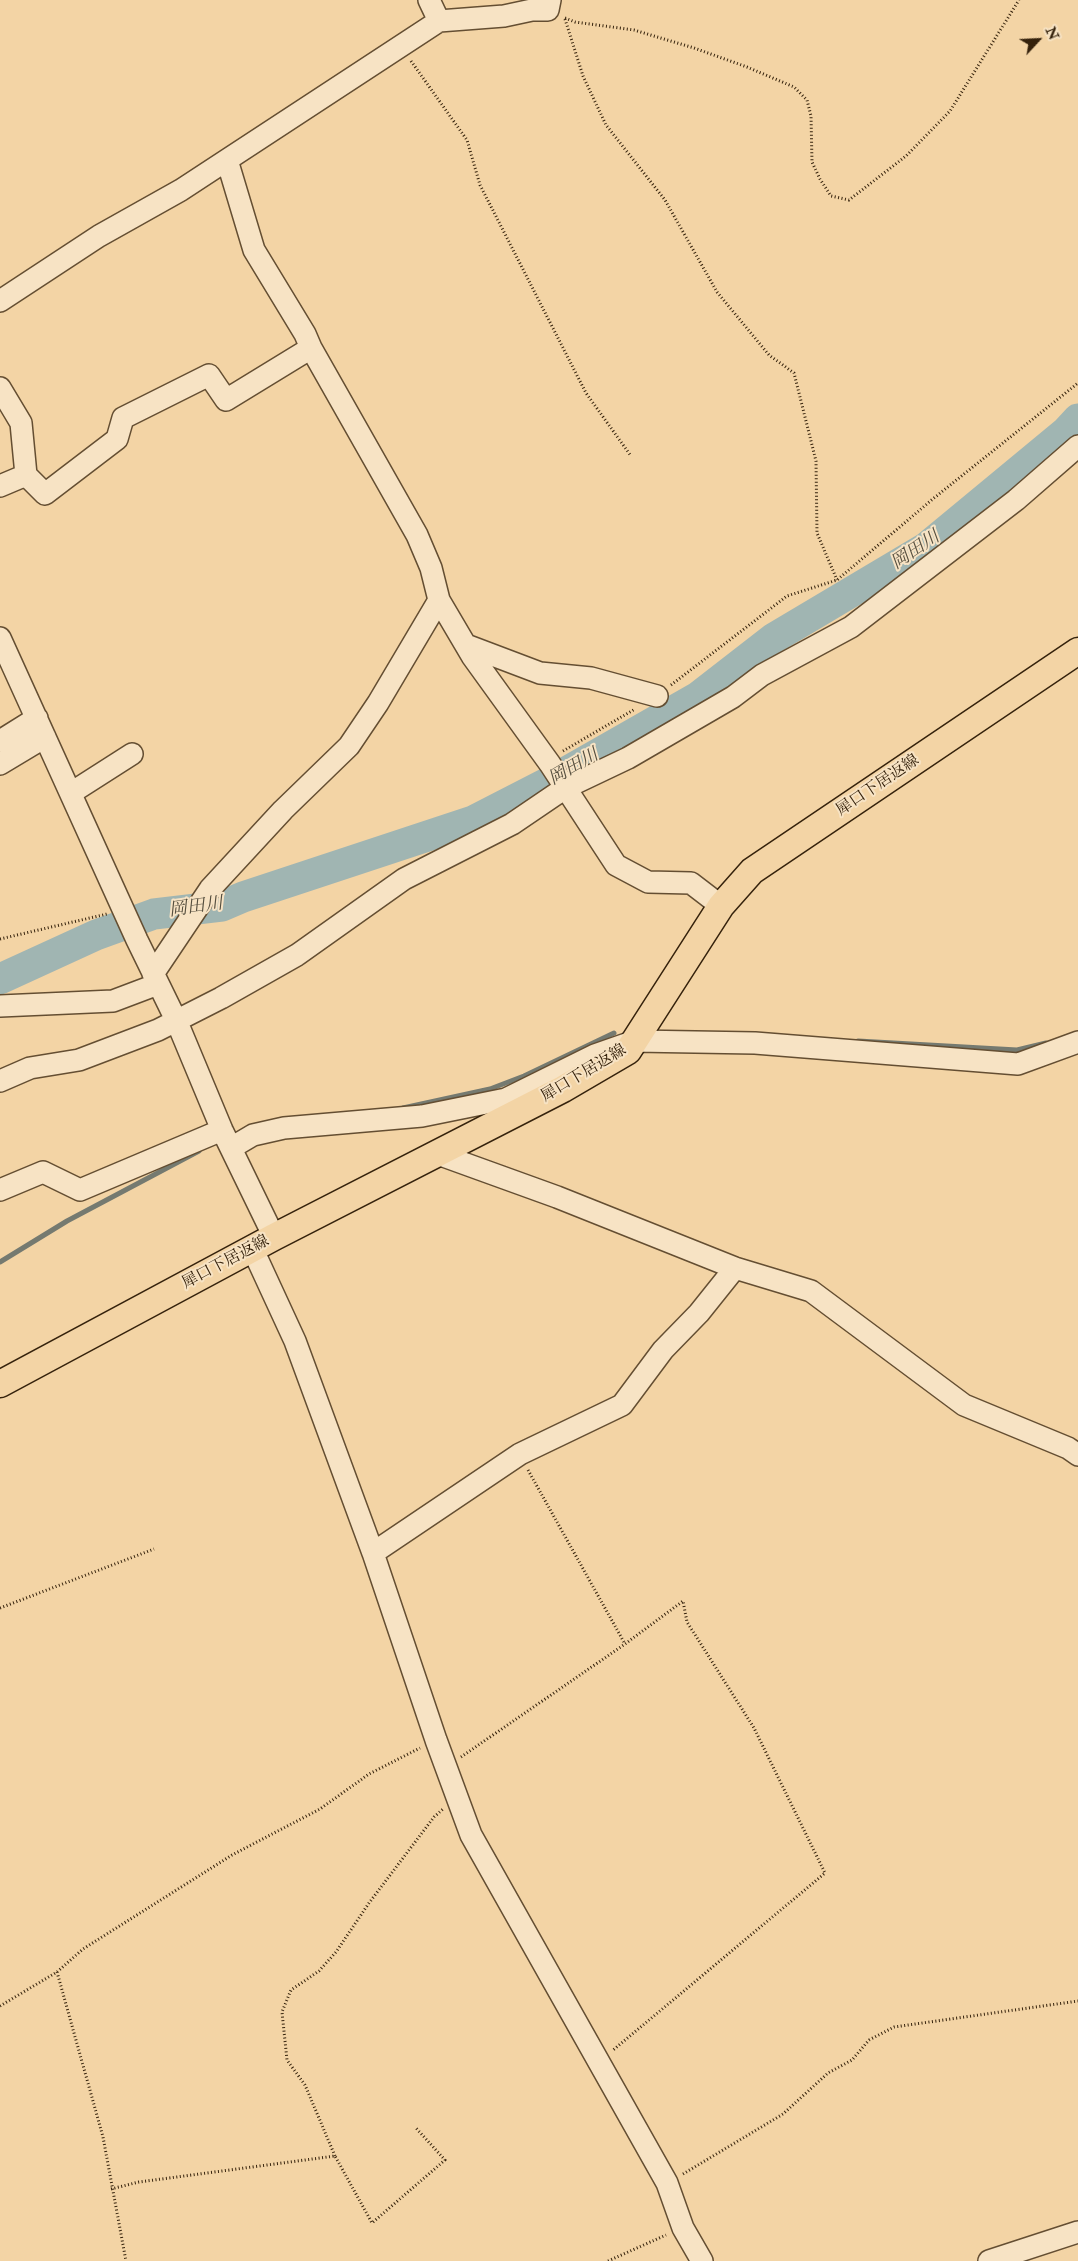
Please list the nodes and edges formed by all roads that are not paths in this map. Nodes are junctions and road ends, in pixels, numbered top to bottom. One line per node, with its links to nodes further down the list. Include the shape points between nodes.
1 (429, 0): 3 (street)
2 (554, 9): 3 (street)
3 (439, 21): 4 (street)
4 (227, 160): 5 (street, via 99,236); 6 (street, via 254,250)
5 (0, 301)
6 (311, 348): 9 (street, via 226,400 209,375 123,418 117,439 45,494); 11 (street, via 417,535 431,568)
7 (0, 388): 9 (street, via 21,422)
8 (1078, 446): 20 (street, via 1016,500 851,627 762,676 733,697 628,758)
9 (26, 475): 10 (street)
10 (0, 486)
11 (439, 600): 13 (street); 23 (street, via 378,704 349,746 283,810 210,889 182,928)
12 (0, 638): 16 (street)
13 (466, 645): 15 (street, via 540,673 591,678); 20 (street)
14 (1078, 651): 22 (main road, 犀口下居返線, via 752,872)
15 (657, 696)
16 (41, 728): 17 (street); 19 (street); 21 (street)
17 (0, 741)
18 (132, 754): 21 (street)
19 (0, 764)
20 (565, 788): 22 (street, via 616,864 648,882 692,884); 25 (street, via 512,824 404,879 297,955)
21 (71, 793): 23 (street)
22 (721, 906): 26 (main road, 犀口下居返線)
23 (155, 979): 24 (street, via 113,1000); 25 (street)
24 (0, 1006)
25 (177, 1022): 28 (street, via 79,1060 30,1068); 29 (street)
26 (635, 1041): 27 (street, via 755,1043 1018,1064); 29 (street, via 595,1055 506,1099 422,1116 284,1128); 30 (main road, 犀口下居返線, via 628,1050 564,1090)
27 (1078, 1042)
28 (0, 1082)
29 (226, 1139): 31 (street, via 80,1190 43,1172); 32 (street)
30 (438, 1154): 32 (main road, 犀口下居返線); 33 (street)
31 (0, 1190)
32 (264, 1244): 34 (main road, 犀口下居返線); 36 (street, via 295,1341)
33 (735, 1268): 35 (street, via 811,1291 964,1405); 36 (street, via 699,1313 663,1350 622,1405 520,1454)
34 (0, 1384)
35 (1075, 1451)
36 (373, 1554): 38 (street, via 471,1835 667,2183 683,2228)
37 (1078, 2232): 39 (street)
38 (702, 2261)
39 (989, 2261)

